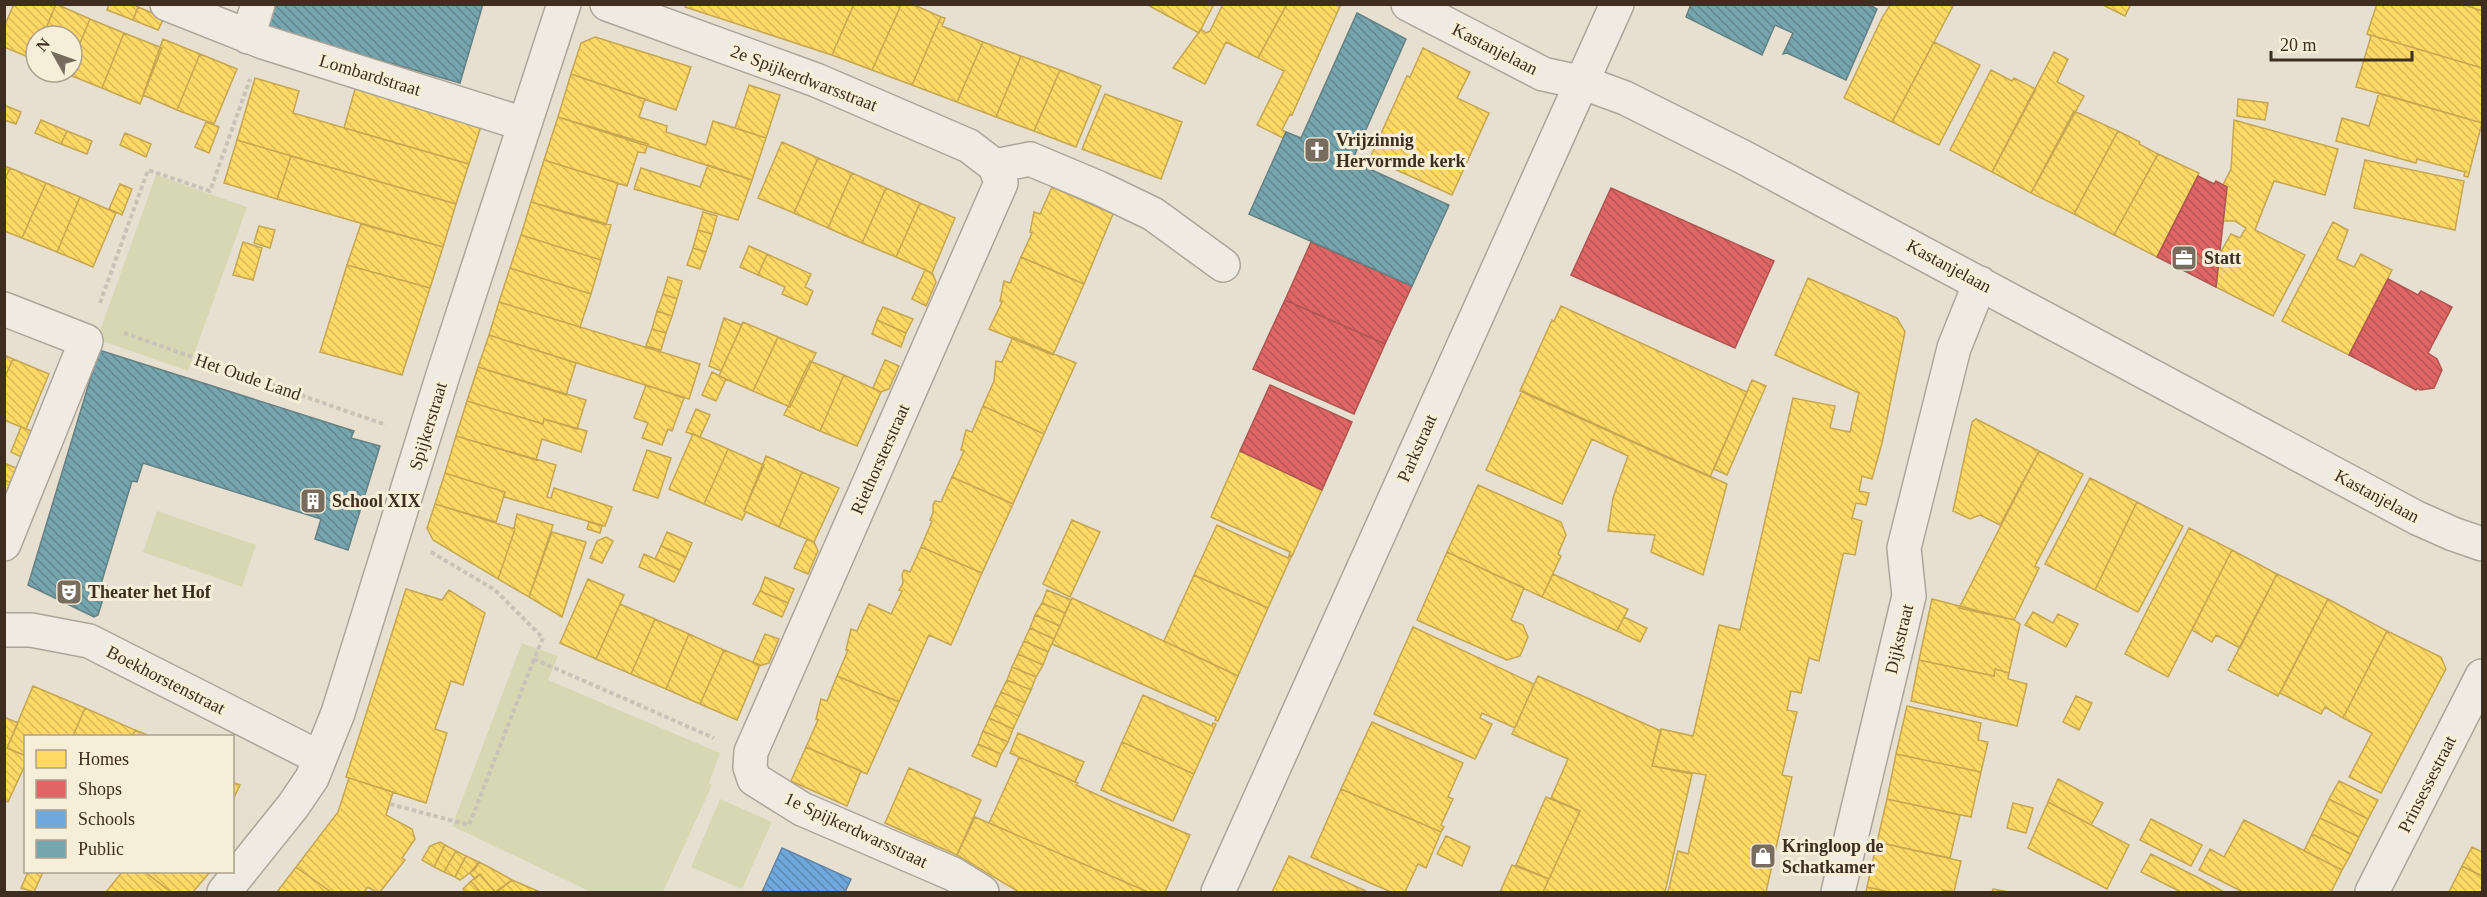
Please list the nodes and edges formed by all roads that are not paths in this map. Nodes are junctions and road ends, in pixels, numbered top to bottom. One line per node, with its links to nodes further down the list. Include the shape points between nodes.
1 (167, 4): 7 (street, Lombardstraat)
2 (258, 4): 7 (street)
3 (564, 4): 9 (street, Spijkerstraat)
4 (607, 4): 10 (street, 2e Spijkerdwarsstraat, via 816,80 969,146)
5 (1408, 4): 8 (street, Kastanjelaan, via 1543,74)
6 (1617, 4): 8 (street, Parkstraat)
7 (255, 39): 9 (street, Lombardstraat)
8 (1584, 83): 12 (street, Kastanjelaan, via 1626,98 1743,157); 22 (street, Parkstraat)
9 (524, 124): 19 (street, Spijkerstraat, via 338,713)
10 (995, 166): 11 (street, via 1030,159 1099,188 1153,214); 18 (street, Riethorsterstraat, via 1001,183)
11 (1223, 265)
12 (1980, 283): 15 (street, Kastanjelaan, via 2417,518); 23 (street, Dijkstraat, via 1954,348 1904,548 1909,596)
13 (4, 309): 14 (street, via 89,331)
14 (4, 544)
15 (2482, 544)
16 (4, 630): 19 (street, Boekhorstenstraat, via 31,630 89,641)
17 (2482, 676): 24 (street, Prinsessestraat)
18 (751, 752): 21 (street, 1e Spijkerdwarsstraat, via 754,780 802,809 952,874)
19 (320, 758): 20 (street, Spijkerstraat, via 312,778 292,806)
20 (224, 892)
21 (982, 892)
22 (1218, 892)
23 (1838, 892)
24 (2372, 892)

